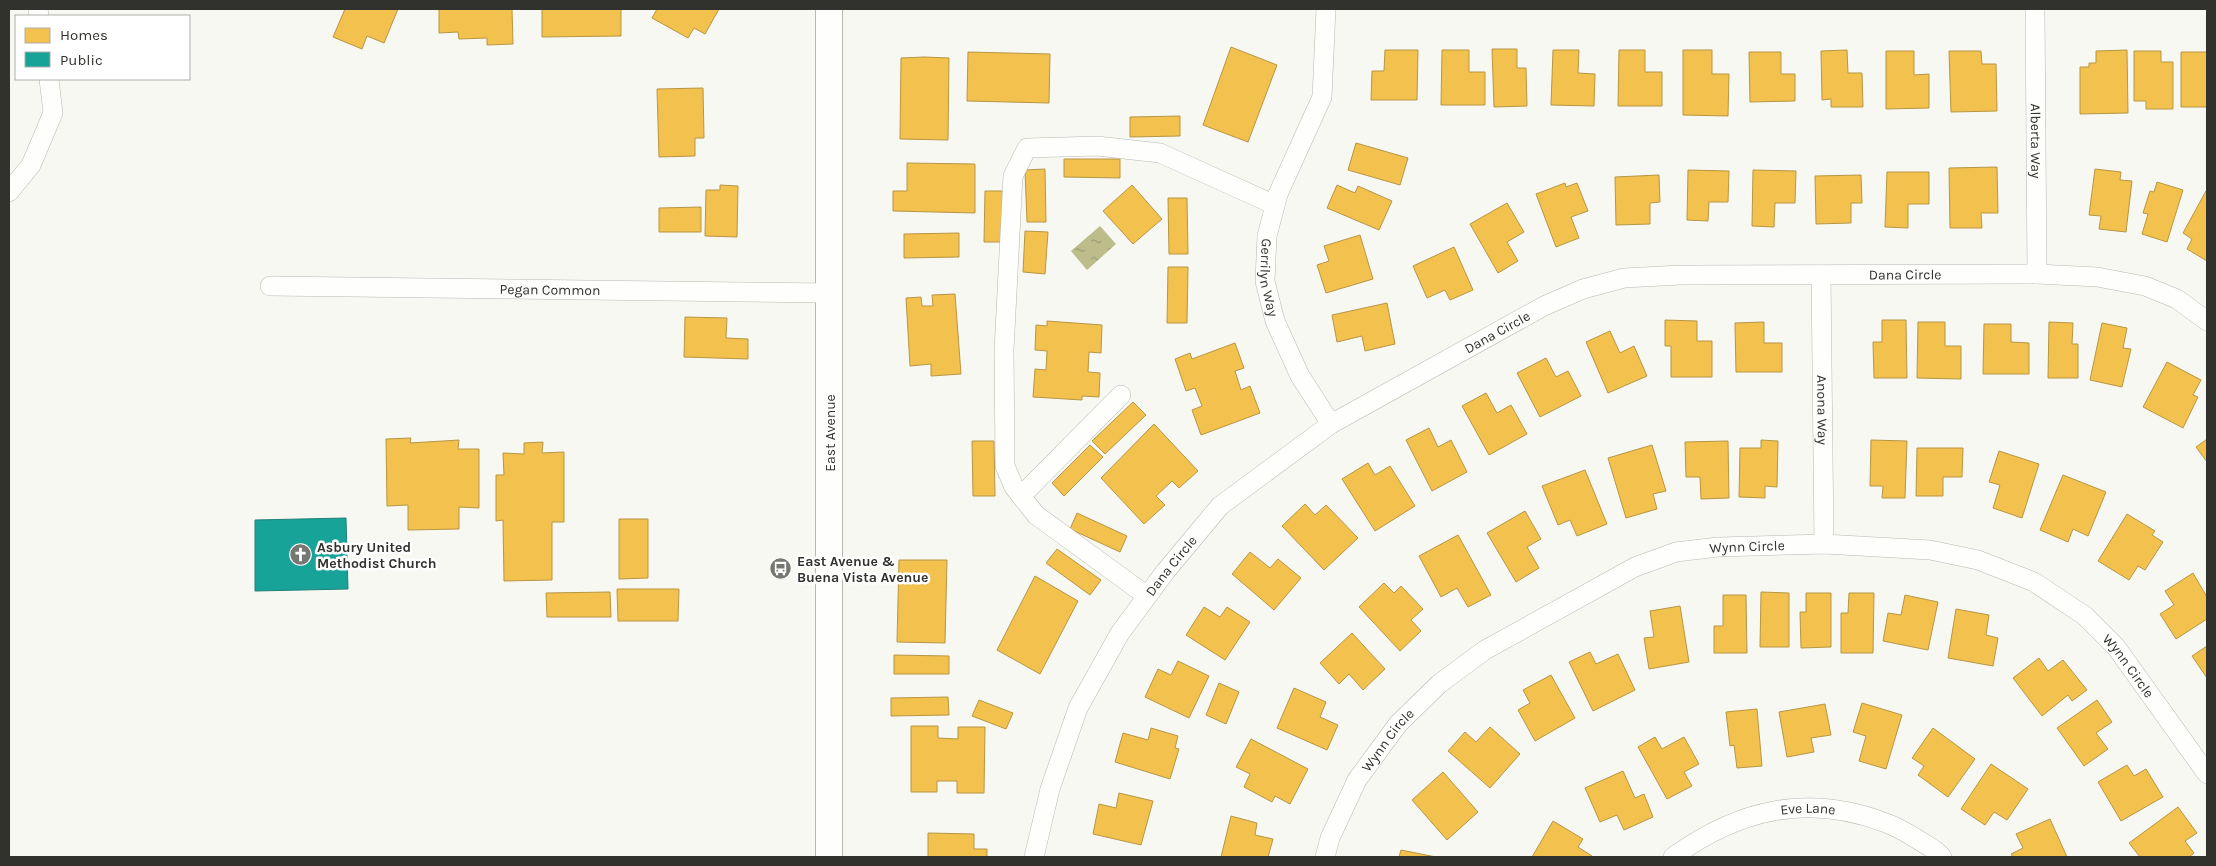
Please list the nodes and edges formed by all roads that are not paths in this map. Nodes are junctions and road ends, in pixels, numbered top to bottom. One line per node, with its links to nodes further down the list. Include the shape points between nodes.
1 (829, 9): 10 (main road, East Avenue)
2 (1326, 9): 6 (street, Gerrilyn Way, via 1322,97)
3 (2035, 9): 7 (street, Alberta Way)
4 (49, 80): 5 (street, via 53,113 31,165)
5 (9, 192)
6 (1275, 205): 13 (street, Gerrilyn Way, via 1267,236 1265,281 1275,321 1300,376); 14 (street, via 1160,153 1097,146 1026,148 1013,176 1004,350 1005,466)
7 (2038, 274): 8 (street, Dana Circle); 11 (street, Dana Circle, via 2097,277 2145,286 2177,298)
8 (1821, 275): 13 (street, Dana Circle, via 1624,278 1583,289 1544,306); 15 (street, Anona Way)
9 (270, 286): 10 (street, Pegan Common)
10 (830, 293): 18 (main road, East Avenue)
11 (2207, 321)
12 (1121, 395): 14 (street)
13 (1331, 424): 16 (street, Dana Circle, via 1220,506)
14 (1021, 496): 16 (street, via 1036,515)
15 (1824, 544): 17 (street, Wynn Circle, via 1930,550 1978,560 2034,582 2085,616 2116,648); 20 (street, Wynn Circle, via 1718,547 1676,552 1635,567 1485,650 1439,684 1398,724 1357,780 1330,838)
16 (1148, 596): 19 (street, Dana Circle, via 1120,633 1078,708 1050,789)
17 (2207, 774)
18 (829, 857)
19 (1034, 857)
20 (1325, 857)
21 (1673, 857): 22 (street, Eve Lane, via 1695,841 1731,824 1777,810 1814,806 1850,811 1888,823)
22 (1942, 857)

